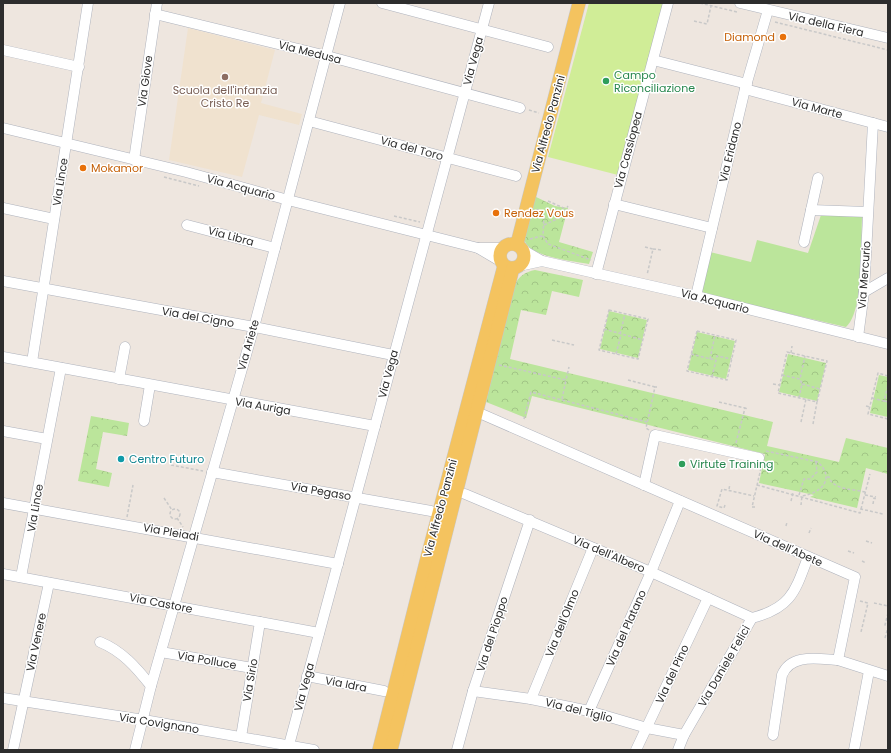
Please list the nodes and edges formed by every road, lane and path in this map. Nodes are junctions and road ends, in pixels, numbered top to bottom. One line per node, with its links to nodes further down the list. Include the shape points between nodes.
1 (88, 3): 22 (street, Via Lince)
2 (157, 3): 12 (street, Via Giove)
3 (340, 3): 20 (street, Via Ariete)
4 (382, 3): 15 (street)
5 (489, 3): 15 (street, Via Vega)
6 (571, 3): 26 (main road, Via Alfredo Panzini)
7 (579, 3): 56 (main road, Via Alfredo Panzini)
8 (668, 3): 21 (street, Via Cassiopea)
9 (700, 3): 10 (path)
10 (711, 6): 11 (path); 14 (path, via 706,24)
11 (739, 8): 13 (street, Via della Fiera)
12 (155, 14): 20 (street, Via Medusa); 33 (street, Via Giove)
13 (766, 15): 16 (street, Via della Fiera); 19 (path); 23 (street, Via Eridano)
14 (694, 21)
15 (482, 29): 17 (street); 24 (street, Via Vega)
16 (888, 38)
17 (548, 47)
18 (3, 50): 22 (street)
19 (888, 50)
20 (327, 56): 24 (street, Via Medusa); 27 (street, Via Ariete)
21 (653, 60): 23 (street, Via Marte); 40 (street, Via Cassiopea)
22 (79, 67): 31 (street, Via Lince)
23 (746, 87): 28 (street, Via Marte); 52 (street, Via Eridano)
24 (464, 92): 25 (street, Via Medusa); 32 (street, Via Vega)
25 (520, 108): 26 (path)
26 (542, 114): 56 (main road, Via Alfredo Panzini)
27 (309, 121): 32 (street, Via del Toro); 38 (street, Via Ariete)
28 (873, 123): 29 (street, Via Marte); 46 (street, Via Mercurio)
29 (888, 127)
30 (3, 128): 31 (street, Via Acquario)
31 (66, 145): 33 (street, Via Acquario); 47 (street, Via Lince)
32 (446, 157): 34 (street, Via del Toro); 53 (street, Via Vega)
33 (134, 160): 38 (street, Via Acquario)
34 (516, 176)
35 (162, 177): 37 (path)
36 (818, 178): 45 (street)
37 (200, 186)
38 (288, 200): 53 (street, Via Acquario); 58 (street, Via Ariete)
39 (548, 202): 44 (path)
40 (614, 204): 52 (street, Via Cassiopea); 65 (street, Via Cassiopea)
41 (568, 206): 44 (path)
42 (3, 208): 47 (street)
43 (535, 208): 51 (path, via 544,215)
44 (566, 209): 51 (path, via 561,217)
45 (811, 210): 46 (street); 55 (street)
46 (867, 212): 70 (street, Via Mercurio)
47 (54, 219): 69 (street, Via Lince)
48 (415, 221): 49 (path)
49 (421, 223)
50 (187, 225): 58 (street, Via Libra)
51 (544, 225): 54 (path)
52 (712, 228): 71 (street, Via Eridano)
53 (426, 235): 59 (street, Via Acquario); 98 (street, Via Vega)
54 (543, 236): 56 (path); 62 (path, via 548,244)
55 (804, 242)
56 (515, 245): 59 (street, Via Acquario); 63 (street, Via Acquario); 64 (main road, Via Alfredo Panzini, via 500,252); 64 (main road, Via Alfredo Panzini, via 524,259)
57 (645, 247): 60 (path)
58 (275, 248): 77 (street, Via Ariete)
59 (478, 248): 64 (street, Via Acquario)
60 (653, 249): 61 (path); 66 (path)
61 (662, 250)
62 (592, 260)
63 (542, 261): 64 (street, Via Acquario); 65 (street, Via Acquario)
64 (509, 266): 141 (main road, Via Alfredo Panzini); 241 (main road, Via Alfredo Panzini, via 426,562)
65 (596, 274): 71 (street, Via Acquario)
66 (647, 277)
67 (888, 278): 70 (street)
68 (3, 282): 69 (street, Via del Cigno)
69 (44, 289): 77 (street, Via del Cigno); 106 (street, Via Lince)
70 (864, 292): 83 (street, Via Mercurio)
71 (696, 296): 83 (street, Via Acquario)
72 (612, 306): 73 (path)
73 (611, 310): 74 (path); 79 (path)
74 (625, 314): 75 (path, via 648,319); 81 (path)
75 (647, 322): 76 (path); 85 (path)
76 (650, 322)
77 (254, 327): 98 (street, Via del Cigno); 131 (street, Via Ariete)
78 (704, 328): 80 (path)
79 (604, 329): 81 (path); 89 (path)
80 (703, 332): 82 (path); 96 (path, via 697,331)
81 (621, 334): 85 (path); 95 (path)
82 (715, 335): 86 (path); 97 (path)
83 (858, 337): 90 (street, Via Acquario)
84 (552, 340): 91 (path)
85 (643, 340): 102 (path, via 638,359)
86 (736, 340): 87 (path); 104 (path)
87 (741, 341)
88 (598, 342): 89 (path)
89 (601, 343): 95 (path, via 599,350)
90 (888, 344)
91 (574, 345)
92 (792, 346): 94 (path)
93 (125, 347): 118 (street)
94 (790, 352): 100 (path); 115 (path, via 787,352)
95 (616, 354): 102 (path)
96 (691, 354): 103 (path); 110 (path)
97 (711, 354): 99 (path); 103 (path)
98 (393, 355): 148 (street, Via Vega)
99 (717, 356): 104 (path); 105 (path)
100 (805, 356): 112 (path, via 827,361); 119 (path)
101 (3, 357): 106 (street, Via Auriga)
102 (633, 358): 107 (path)
103 (710, 359): 105 (path)
104 (732, 359): 117 (path, via 727,380)
105 (716, 360): 117 (path)
106 (32, 362): 113 (street, Via Auriga)
107 (632, 362)
108 (495, 364): 120 (path)
109 (685, 364): 110 (path)
110 (689, 365): 117 (path, via 688,371)
111 (569, 367): 120 (path)
112 (825, 367): 114 (path); 127 (path)
113 (61, 368): 118 (street, Via Auriga); 151 (street, Via Lince)
114 (829, 368)
115 (782, 375): 119 (path); 126 (path)
116 (888, 376): 129 (path, via 878,373)
117 (712, 377)
118 (119, 379): 125 (street, Via Auriga)
119 (800, 379): 123 (path)
120 (566, 380): 132 (path)
121 (628, 380): 145 (path, via 656,387)
122 (773, 384): 126 (path)
123 (802, 384): 127 (path); 128 (path)
124 (888, 384): 133 (path)
125 (150, 385): 131 (street, Via Auriga); 144 (street)
126 (780, 385): 128 (path, via 778,393)
127 (820, 389): 135 (path)
128 (799, 398): 130 (path)
129 (872, 398): 133 (path); 138 (path)
130 (806, 399): 135 (path); 146 (path)
131 (232, 400): 148 (street, Via Auriga); 156 (street, Via Ariete)
132 (562, 400): 143 (path, via 531,392); 145 (path)
133 (884, 401): 136 (path)
134 (719, 402): 139 (path)
135 (817, 402): 147 (path)
136 (888, 402)
137 (866, 406): 138 (path)
138 (870, 407): 142 (path, via 868,414)
139 (745, 408): 140 (path); 152 (path)
140 (748, 409)
141 (477, 412): 161 (street, Via dell'Abete); 242 (main road, Via Alfredo Panzini)
142 (888, 418)
143 (524, 419)
144 (144, 421)
145 (647, 422): 149 (path)
146 (801, 422)
147 (813, 424)
148 (375, 426): 170 (street, Via Vega)
149 (646, 428)
150 (3, 431): 151 (street)
151 (47, 439): 180 (street, Via Lince)
152 (734, 452): 153 (street); 161 (street, via 655,435)
153 (760, 457): 154 (path); 162 (path)
154 (816, 462): 158 (path, via 821,465); 169 (path, via 817,472 810,479 804,479)
155 (171, 465): 156 (path)
156 (208, 471): 170 (street, Via Pegaso); 192 (street, Via Ariete)
157 (870, 474): 164 (path)
158 (826, 477): 164 (path, via 837,486); 169 (path, via 820,490)
159 (730, 484): 163 (path)
160 (134, 485): 187 (path)
161 (644, 485): 172 (street, Via dell'Abete)
162 (757, 485): 165 (path); 168 (path)
163 (729, 490)
164 (865, 492): 167 (path)
165 (793, 493): 169 (path); 173 (path)
166 (465, 494): 185 (street, Via dell'Albero)
167 (865, 495): 175 (path, via 876,498); 179 (path)
168 (754, 496): 176 (path, via 722,489 717,506 724,508); 178 (path, via 752,506)
169 (801, 496): 177 (path); 179 (path, via 860,513)
170 (356, 497): 182 (street, Via Pegaso); 201 (street, Via Vega)
171 (164, 498): 181 (path)
172 (680, 501): 198 (street, Via dell'Abete); 202 (street, Via del Platano)
173 (791, 501)
174 (3, 503): 180 (street, Via Pleiadi)
175 (873, 504)
176 (725, 505)
177 (800, 505)
178 (755, 507)
179 (861, 508): 183 (path)
180 (35, 509): 187 (street, Via Pleiadi); 204 (street, Via Lince)
181 (172, 510): 184 (path, via 171,517); 184 (path, via 175,508 179,511)
182 (431, 511)
183 (883, 514)
184 (177, 518): 190 (path)
185 (530, 520): 195 (street, Via dell'Albero); 227 (street, Via del Pioppo)
186 (787, 522): 188 (path)
187 (126, 524): 192 (street, Via Pleiadi)
188 (786, 526)
189 (810, 528): 191 (path)
190 (185, 530)
191 (810, 533)
192 (194, 536): 201 (street, Via Pleiadi); 209 (street, Via Ariete)
193 (866, 541): 194 (path)
194 (872, 542)
195 (593, 548): 202 (street, Via dell'Albero); 229 (street, Via dell'Olmo)
196 (848, 551): 197 (path)
197 (854, 553)
198 (808, 557): 212 (street, Via Daniele Felici, via 798,583 786,603 769,614); 220 (street, Via dell'Abete, via 855,577)
199 (862, 561): 200 (path)
200 (866, 563)
201 (338, 564): 216 (street, Via Vega)
202 (651, 572): 206 (street, Via dell'Albero); 231 (street, Via del Platano)
203 (3, 574): 204 (street, Via Castore)
204 (21, 578): 205 (street, Via Castore)
205 (49, 583): 209 (street, Via Castore); 230 (street, Via Venere)
206 (708, 598): 212 (street, Via dell'Albero); 233 (street, Via del Pino)
207 (860, 601): 215 (path, via 868,603)
208 (874, 603): 210 (path)
209 (174, 606): 213 (street, Via Castore); 219 (street, Via Ariete)
210 (888, 606)
211 (888, 613): 214 (path, via 885,625)
212 (752, 618): 234 (street, Via Daniele Felici)
213 (260, 622): 216 (street, Via Castore); 221 (street, Via Sirio)
214 (888, 626): 217 (path)
215 (862, 632)
216 (319, 633): 223 (street, Via Vega)
217 (885, 638)
218 (100, 642): 225 (street, via 114,648 135,665)
219 (161, 652): 221 (street, Via Polluce); 225 (street, Via Ariete)
220 (838, 660): 222 (street); 235 (street, via 798,660 785,668)
221 (252, 668): 236 (street, Via Sirio)
222 (869, 671): 224 (street); 246 (street)
223 (307, 676): 226 (street, Via Idra); 237 (street, Via Vega)
224 (888, 676)
225 (151, 686): 232 (street, Via Ariete)
226 (384, 691)
227 (473, 692): 229 (street, Via del Tiglio); 243 (street, Via del Pioppo)
228 (3, 698): 230 (street, Via Covignano)
229 (531, 699): 231 (street, Via del Tiglio)
230 (23, 702): 232 (street, Via Covignano); 238 (street, Via Venere)
231 (589, 711): 233 (street, Via del Tiglio)
232 (144, 720): 236 (street, Via Covignano); 239 (street, Via Ariete)
233 (647, 728): 234 (street, Via del Tiglio); 244 (street, Via del Pino)
234 (684, 734): 245 (street, Via Daniele Felici)
235 (773, 735)
236 (241, 737): 237 (street, Via Covignano)
237 (289, 746): 240 (street, Via Covignano)
238 (12, 750)
239 (135, 750)
240 (314, 750)
241 (379, 750)
242 (391, 750)
243 (457, 750)
244 (636, 750)
245 (678, 750)
246 (854, 750)

